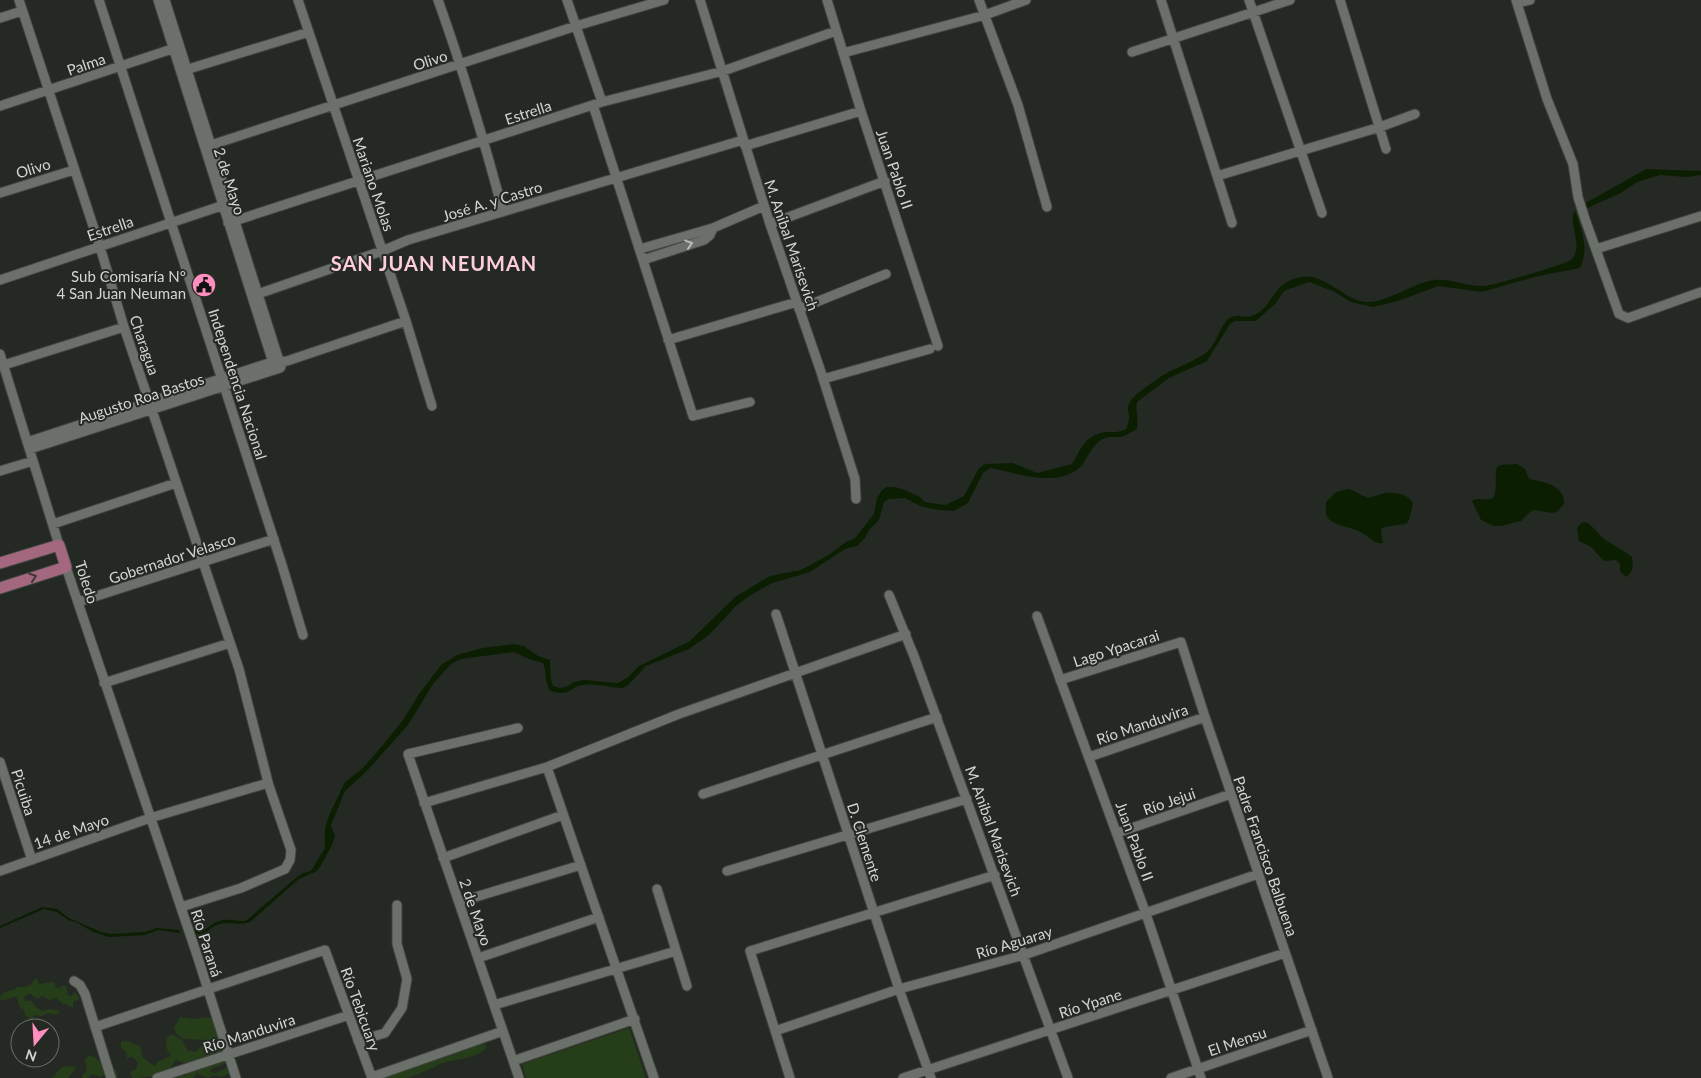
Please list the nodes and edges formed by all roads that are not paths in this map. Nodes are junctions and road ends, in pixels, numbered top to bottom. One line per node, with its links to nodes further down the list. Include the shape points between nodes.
1 (19, 0): 19 (street, Charagua)
2 (99, 0): 31 (street, Independencia Nacional)
3 (158, 0): 27 (street, 2 de Mayo)
4 (165, 0): 27 (street, 2 de Mayo)
5 (298, 0): 25 (street, Mariano Molas)
6 (438, 0): 30 (street)
7 (567, 0): 23 (street)
8 (664, 0): 23 (street, Olivo)
9 (700, 0): 33 (street, M. Anibal Marisevich)
10 (827, 0): 24 (street, Juan Pablo II)
11 (979, 0): 21 (street)
12 (1026, 0): 21 (street)
13 (1161, 0): 26 (street)
14 (1249, 0): 20 (street)
15 (1290, 0): 20 (street)
16 (1340, 0): 40 (street)
17 (1530, 0): 18 (street)
18 (1516, 2): 65 (street, via 1547,98 1573,164 1578,197)
19 (22, 11): 22 (street); 34 (street, Charagua)
20 (1254, 12): 26 (street); 45 (street)
21 (985, 15): 29 (street); 54 (street, via 1018,105)
22 (0, 18)
23 (576, 26): 30 (street, Olivo); 35 (street)
24 (836, 31): 29 (street, Juan Pablo II); 33 (street, Estrella)
25 (309, 32): 32 (street); 36 (street, Mariano Molas)
26 (1173, 38): 28 (street); 47 (street)
27 (177, 48): 31 (street, Palma); 32 (street, 2 de Mayo)
28 (1132, 52)
29 (843, 53): 38 (street, Juan Pablo II)
30 (461, 64): 36 (street, Olivo); 41 (street)
31 (120, 67): 34 (street, Palma); 59 (street, Independencia Nacional)
32 (184, 71): 43 (street, 2 de Mayo)
33 (722, 71): 35 (street, Estrella); 42 (street, M. Anibal Marisevich)
34 (48, 91): 37 (street, Palma); 46 (street, Charagua)
35 (597, 104): 41 (street, Estrella); 48 (street)
36 (334, 105): 43 (street, Olivo); 50 (street, Mariano Molas)
37 (0, 106)
38 (861, 111): 42 (street, José A. y Castro); 49 (street, Juan Pablo II)
39 (1415, 114): 40 (street)
40 (1380, 127): 44 (street); 45 (street)
41 (484, 140): 50 (street, Estrella); 55 (street)
42 (744, 143): 48 (street, José A. y Castro); 53 (street, M. Anibal Marisevich)
43 (208, 146): 52 (street, 2 de Mayo)
44 (1386, 149)
45 (1301, 151): 47 (street); 56 (street)
46 (74, 170): 51 (street, Olivo); 63 (street, Charagua)
47 (1217, 176): 60 (street)
48 (616, 177): 55 (street, José A. y Castro); 64 (street)
49 (885, 181): 61 (street); 79 (street, Juan Pablo II, via 934,348)
50 (358, 182): 58 (street, Estrella); 66 (street, Mariano Molas)
51 (0, 193)
52 (226, 204): 58 (street, 2 de Mayo); 59 (street, Estrella)
53 (764, 206): 61 (street, M. Anibal Marisevich); 62 (street)
54 (1048, 207)
55 (503, 212): 66 (street, José A. y Castro)
56 (1322, 213)
57 (1701, 216): 65 (street)
58 (232, 222): 71 (street, 2 de Mayo)
59 (170, 223): 63 (street, Estrella); 80 (street, Independencia Nacional)
60 (1232, 223)
61 (770, 224): 72 (street, M. Anibal Marisevich)
62 (713, 228): 64 (street); 67 (street, one-way to 62, via 704,240)
63 (100, 247): 69 (street, Estrella); 74 (street, Charagua)
64 (640, 249): 67 (street)
65 (1596, 249): 70 (street, via 1619,314 1628,318)
66 (382, 251): 71 (street, José A. y Castro); 73 (street, Mariano Molas)
67 (643, 260): 75 (street)
68 (886, 274): 72 (street)
69 (0, 280)
70 (1701, 292)
71 (255, 295): 77 (street, 2 de Mayo)
72 (798, 305): 75 (street); 79 (street, M. Anibal Marisevich)
73 (406, 321): 77 (street, Augusto Roa Bastos); 85 (street, Mariano Molas)
74 (124, 327): 78 (street); 84 (street, Charagua)
75 (668, 340): 83 (street, via 693,416)
76 (0, 354): 78 (street, Toledo)
77 (279, 364): 80 (street, Augusto Roa Bastos)
78 (4, 365): 81 (street, Toledo)
79 (823, 379): 90 (street, M. Anibal Marisevich, via 855,479)
80 (223, 382): 84 (street, Augusto Roa Bastos); 92 (street, Independencia Nacional)
81 (10, 389): 82 (street); 86 (street, Toledo)
82 (0, 392)
83 (750, 402)
84 (151, 405): 86 (street, Augusto Roa Bastos); 89 (street, Charagua)
85 (432, 406)
86 (29, 445): 87 (street, Toledo)
87 (33, 461): 88 (street); 91 (street, Toledo)
88 (0, 471)
89 (176, 483): 91 (street); 95 (street, Charagua)
90 (856, 499)
91 (53, 524): 93 (street, Toledo)
92 (274, 539): 95 (street, Gobernador Velasco); 103 (street, Independencia Nacional)
93 (59, 545): 94 (main road); 96 (main road, Toledo)
94 (0, 563)
95 (203, 563): 99 (street, Gobernador Velasco); 105 (street, Charagua)
96 (66, 567): 97 (main road, one-way to 96); 99 (street, Toledo)
97 (0, 588)
98 (889, 595): 102 (street, M. Anibal Marisevich)
99 (78, 602): 108 (street, Toledo)
100 (776, 614): 106 (street, D. Clemente)
101 (1038, 616): 107 (street, Juan Pablo II)
102 (906, 634): 106 (street); 110 (street, M. Anibal Marisevich)
103 (304, 635)
104 (1181, 642): 107 (street, Lago Ypacarai); 109 (street, Padre Francisco Balbuena)
105 (230, 643): 108 (street); 116 (street, Charagua)
106 (795, 673): 112 (street, D. Clemente); 115 (street, via 679,714)
107 (1060, 680): 113 (street, Juan Pablo II)
108 (104, 683): 122 (street, Toledo)
109 (1204, 717): 113 (street, Río Manduvira); 118 (street, Padre Francisco Balbuena)
110 (937, 718): 112 (street); 119 (street, M. Anibal Marisevich)
111 (518, 728): 120 (street, 2 de Mayo, via 408,754)
112 (822, 755): 117 (street); 124 (street, D. Clemente)
113 (1089, 757): 123 (street, Juan Pablo II)
114 (0, 762): 126 (street, Picuiba)
115 (547, 767): 120 (street); 121 (street)
116 (269, 786): 122 (street, 14 de Mayo, via 268,783); 135 (street, Charagua, via 291,850 285,869 242,888)
117 (703, 794)
118 (1231, 794): 123 (street, Río Jejui); 130 (street, Padre Francisco Balbuena)
119 (967, 799): 124 (street); 131 (street, M. Anibal Marisevich)
120 (424, 804): 125 (street, 2 de Mayo)
121 (564, 815): 125 (street); 127 (street)
122 (150, 818): 126 (street, 14 de Mayo); 135 (street, Río Paraná)
123 (1117, 833): 137 (street, Juan Pablo II)
124 (848, 835): 129 (street); 136 (street, D. Clemente)
125 (443, 858): 133 (street, 2 de Mayo)
126 (32, 860): 128 (street, 14 de Mayo)
127 (580, 865): 133 (street); 138 (street)
128 (0, 871)
129 (727, 871)
130 (1258, 874): 137 (street, Río Aguaray); 140 (street, Padre Francisco Balbuena)
131 (995, 875): 136 (street); 141 (street, M. Anibal Marisevich)
132 (657, 889): 139 (street)
133 (459, 902): 142 (street, 2 de Mayo)
134 (397, 905): 157 (street, via 397,944 406,979 402,1008 385,1033)
135 (181, 907): 146 (street, Río Paraná)
136 (874, 912): 147 (street, D. Clemente); 156 (street, via 750,951)
137 (1146, 914): 141 (street, Río Aguaray); 148 (street, Juan Pablo II)
138 (599, 917): 142 (street); 143 (street)
139 (676, 951): 143 (street); 145 (street)
140 (1285, 953): 148 (street, Río Ypane); 154 (street, Padre Francisco Balbuena)
141 (1024, 955): 147 (street, Río Aguaray); 153 (street, M. Anibal Marisevich)
142 (478, 958): 149 (street, 2 de Mayo)
143 (618, 968): 149 (street); 151 (street)
144 (74, 981): 152 (street, via 85,994)
145 (687, 986)
146 (208, 989): 150 (street, Río Tebicuary, via 325,950); 152 (street); 158 (street, Río Paraná)
147 (899, 989): 156 (street, Río Aguaray); 161 (street, D. Clemente)
148 (1172, 991): 153 (street, Río Ypane); 160 (street, Juan Pablo II)
149 (494, 1005): 155 (street, 2 de Mayo)
150 (349, 1015): 157 (street, Río Tebicuary); 158 (street, Río Manduvira)
151 (634, 1019): 159 (street); 167 (street)
152 (95, 1027): 162 (street)
153 (1051, 1030): 161 (street, Río Ypane); 170 (street, M. Anibal Marisevich)
154 (1312, 1030): 160 (street, El Mensu); 172 (street, Padre Francisco Balbuena)
155 (503, 1031): 159 (street, 2 de Mayo); 165 (street)
156 (775, 1031): 168 (street)
157 (358, 1041): 165 (street, Río Tebicuary)
158 (228, 1054): 163 (street, Río Manduvira); 164 (street, Río Paraná)
159 (513, 1062): 166 (street, 2 de Mayo)
160 (1199, 1073): 171 (street, El Mensu)
161 (930, 1074): 169 (street, Río Ypane)
162 (111, 1078)
163 (157, 1078)
164 (236, 1078)
165 (372, 1078)
166 (519, 1078)
167 (654, 1078)
168 (790, 1078)
169 (903, 1078)
170 (1068, 1078)
171 (1170, 1078)
172 (1328, 1078)

